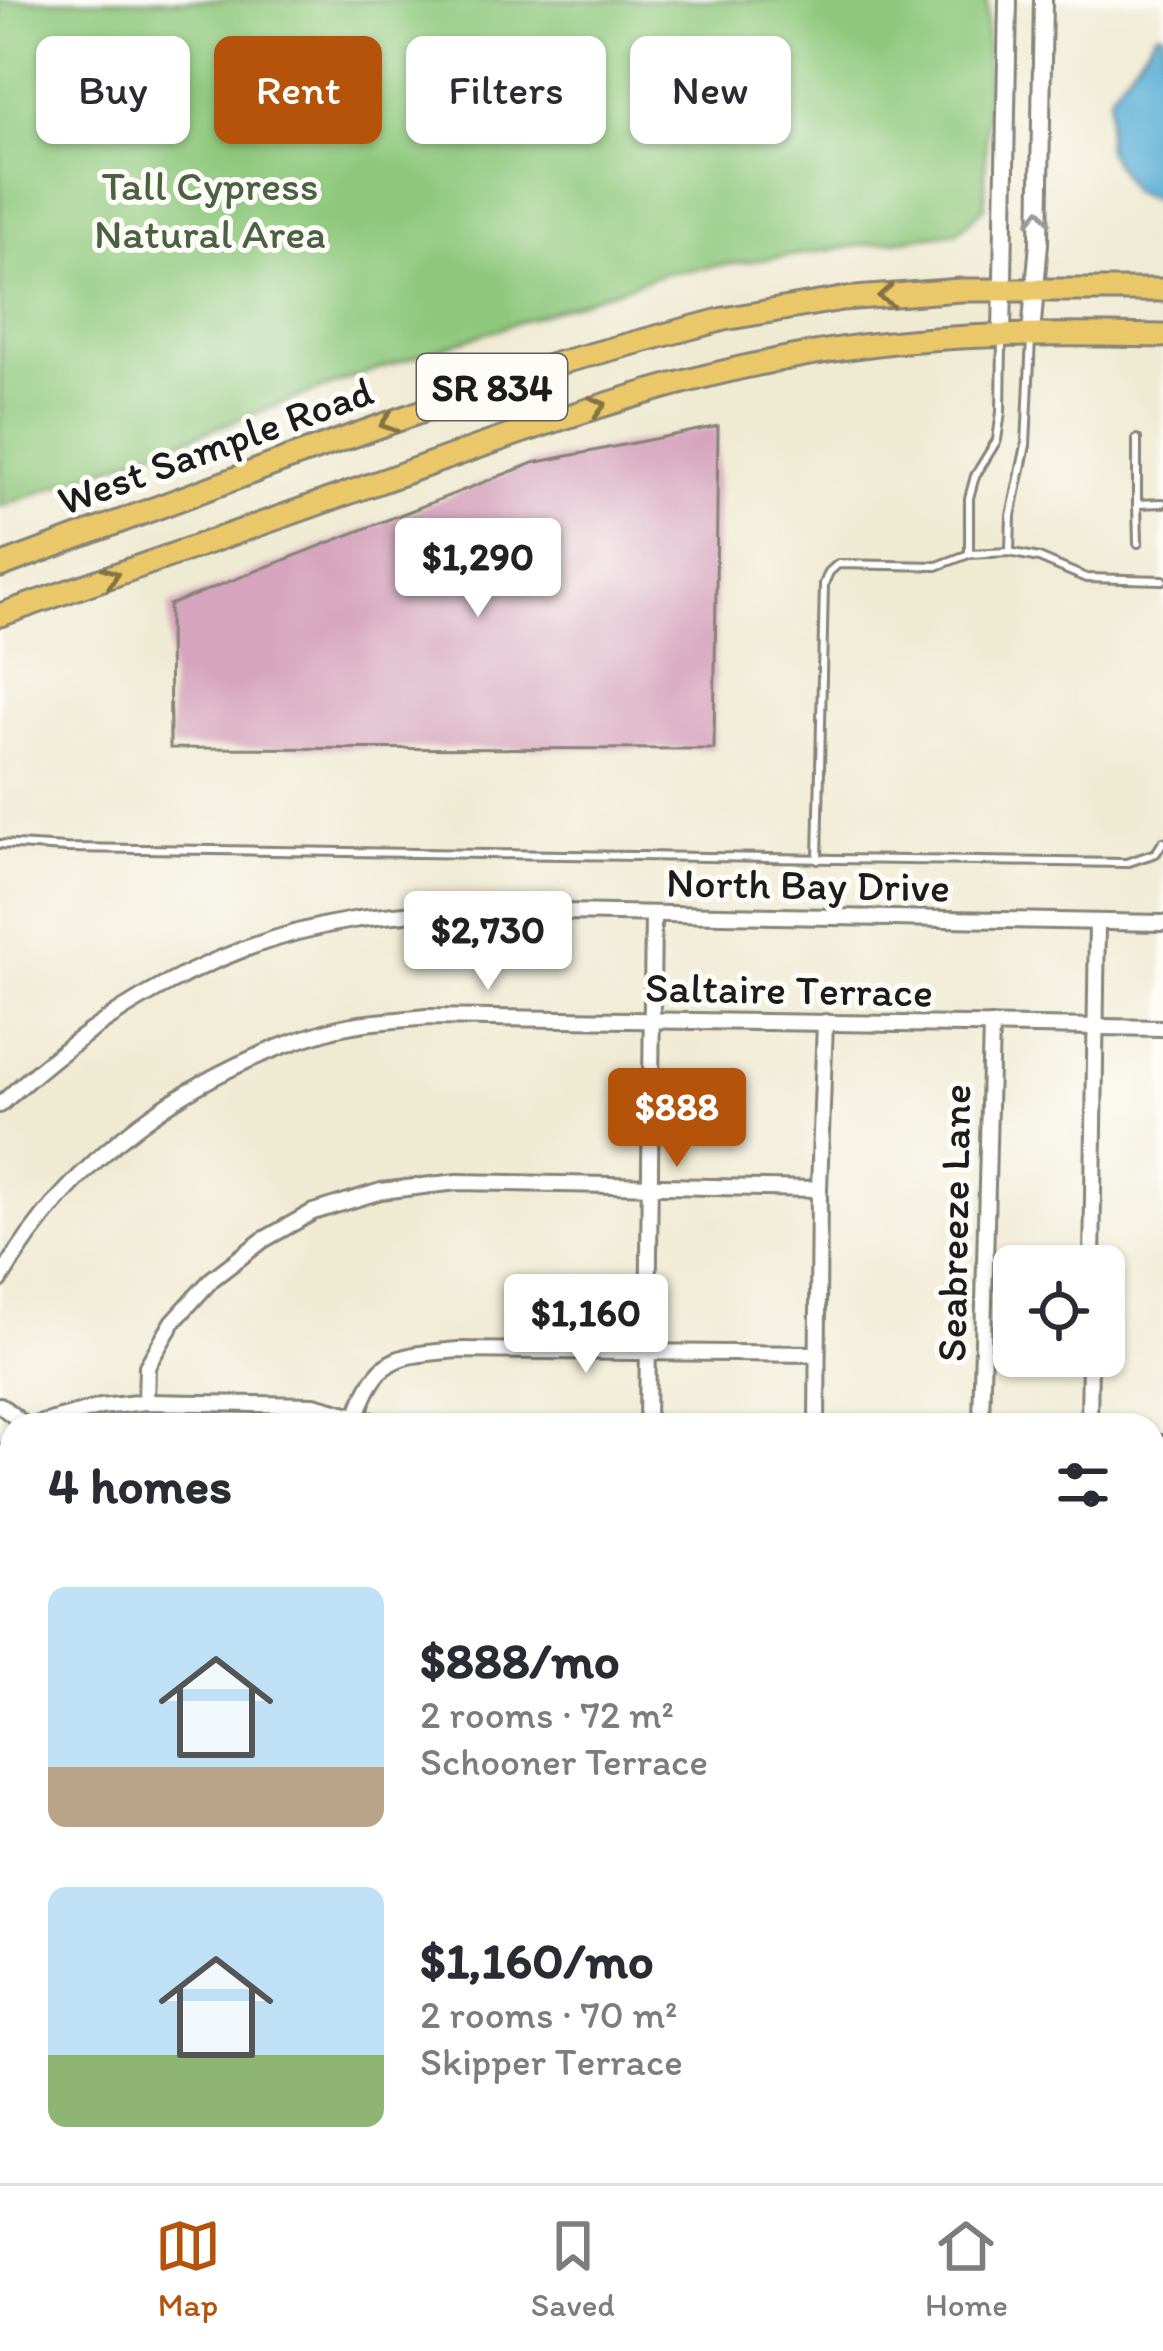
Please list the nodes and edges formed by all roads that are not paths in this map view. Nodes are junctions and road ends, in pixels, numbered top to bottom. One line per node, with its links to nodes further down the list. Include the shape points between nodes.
1 (1008, 0): 3 (street)
2 (1043, 0): 4 (street, one-way to 2)
3 (1003, 289): 4 (main road, West Sample Road / SR 834); 7 (street); 15 (main road, West Sample Road / SR 834, one-way to 15, via 842,299 724,319 559,363)
4 (1034, 289): 5 (main road, West Sample Road / SR 834); 6 (street)
5 (1163, 290)
6 (1031, 334): 7 (main road, West Sample Road / SR 834); 8 (main road, West Sample Road / SR 834); 13 (lane)
7 (1002, 335): 14 (lane, via 997,440 969,497); 17 (main road, West Sample Road / SR 834, one-way to 7, via 574,412 860,346)
8 (1163, 336)
9 (1137, 439): 11 (lane)
10 (1163, 503): 11 (lane)
11 (1137, 504): 12 (lane)
12 (1138, 542)
13 (1010, 552): 14 (lane); 16 (lane, via 1086,578)
14 (969, 554): 20 (lane, via 937,566 838,564 829,572)
15 (0, 566)
16 (1163, 580)
17 (0, 615)
18 (1163, 842): 20 (lane, via 1156,853 1126,863)
19 (0, 844): 20 (lane)
20 (818, 860)
21 (653, 914): 22 (street, North Bay Drive); 24 (street); 29 (street, North Bay Drive, via 454,910 350,921 262,943 172,979 102,1021)
22 (1097, 922): 23 (street, North Bay Drive); 27 (street)
23 (1163, 923)
24 (653, 1019): 25 (street, Saltaire Terrace); 30 (street); 33 (street, Saltaire Terrace, via 427,1016 332,1029 267,1051 150,1115 102,1154)
25 (825, 1022): 26 (street, Saltaire Terrace); 31 (street)
26 (991, 1025): 27 (street, Saltaire Terrace); 43 (street, Seabreeze Lane)
27 (1097, 1026): 28 (street, Saltaire Terrace); 32 (street)
28 (1163, 1028)
29 (0, 1106)
30 (652, 1186): 31 (street); 34 (street); 37 (street, via 457,1182 381,1191 313,1212 212,1279 173,1322 147,1366)
31 (819, 1189): 35 (street)
32 (1092, 1245)
33 (0, 1280)
34 (648, 1352): 35 (street); 40 (street, via 419,1354 392,1361 370,1380); 41 (street)
35 (817, 1354): 42 (street)
36 (1090, 1377): 44 (street)
37 (146, 1402): 38 (street); 39 (street, via 314,1405)
38 (71, 1413)
39 (349, 1413)
40 (359, 1413)
41 (647, 1413)
42 (817, 1413)
43 (984, 1413)
44 (1089, 1413)

